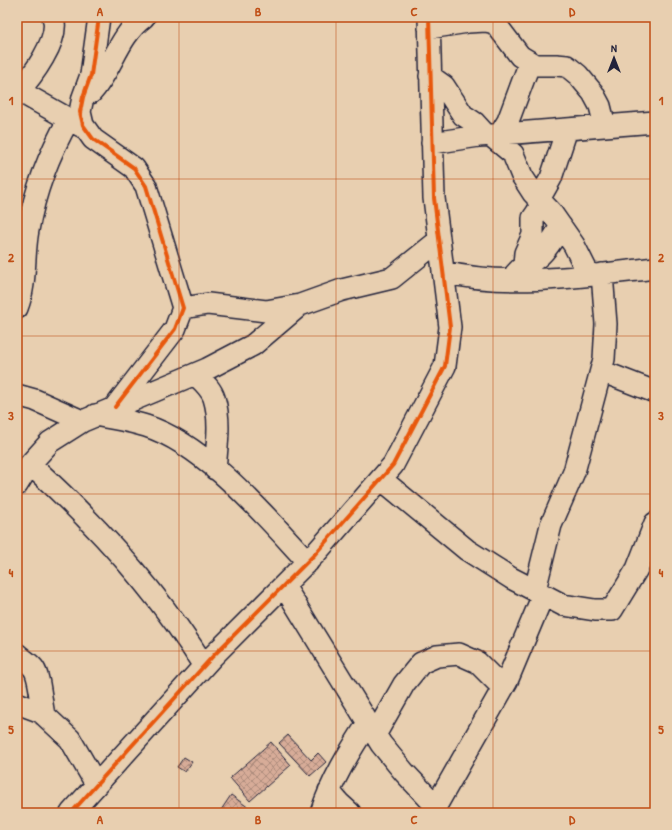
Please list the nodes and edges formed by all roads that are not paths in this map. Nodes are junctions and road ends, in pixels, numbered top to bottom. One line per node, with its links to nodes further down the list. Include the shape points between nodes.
1 (53, 17): 7 (street, via 55,21 50,43 40,64)
2 (99, 17): 8 (street, via 91,75)
3 (144, 17): 8 (street, via 132,29)
4 (429, 23): 5 (street, via 495,23 520,56); 6 (street)
5 (530, 62): 10 (street, via 535,65 567,66 594,93); 12 (street, via 508,121)
6 (430, 76): 12 (street, via 444,86 460,111); 13 (street)
7 (17, 94): 8 (street, via 26,95)
8 (79, 117): 22 (street, via 53,146 41,176 28,230 26,269); 23 (street, via 93,139 134,168 146,186)
9 (655, 122): 10 (street)
10 (605, 126): 11 (street)
11 (567, 129): 12 (street); 14 (street)
12 (492, 135): 13 (street); 14 (street, via 513,154 522,176)
13 (432, 143): 16 (street)
14 (540, 203): 15 (street, via 551,212); 19 (street, via 533,218 532,235)
15 (561, 226): 19 (street, via 547,249); 20 (street)
16 (438, 241): 18 (street); 21 (street, via 392,278 342,290)
17 (655, 268): 20 (street)
18 (443, 272): 19 (street, via 466,278); 32 (street, via 450,327 445,366 393,465)
19 (518, 272): 20 (street)
20 (595, 275): 24 (street, via 606,324)
21 (300, 305): 23 (street, via 266,310 208,304); 25 (street, via 253,345)
22 (17, 308)
23 (183, 308): 28 (street, via 175,329)
24 (601, 371): 26 (street); 37 (street, via 574,472 551,526)
25 (194, 374): 28 (street); 31 (street, via 208,387 214,397 218,425)
26 (655, 392)
27 (17, 395): 29 (street)
28 (114, 407): 29 (street)
29 (89, 418): 30 (street, via 50,442); 31 (street, via 147,426 185,446)
30 (30, 464): 33 (street); 39 (street, via 79,509 168,610)
31 (215, 469): 35 (street, via 237,487)
32 (381, 479): 35 (street); 37 (street, via 467,550)
33 (17, 485)
34 (653, 533): 37 (street, via 637,570 612,610 563,605)
35 (308, 562): 36 (street)
36 (284, 586): 39 (street); 43 (street)
37 (539, 593): 40 (street)
38 (17, 654): 42 (street, via 33,668 38,678)
39 (204, 666): 44 (street)
40 (503, 688): 43 (street, via 477,662 459,654 437,656 421,663); 46 (street)
41 (17, 703): 42 (street)
42 (44, 715): 44 (street, via 70,739)
43 (371, 729): 45 (street, via 350,749); 46 (street)
44 (96, 784): 47 (street)
45 (329, 791): 48 (street); 49 (street)
46 (434, 809)
47 (71, 813)
48 (321, 813)
49 (350, 813)

